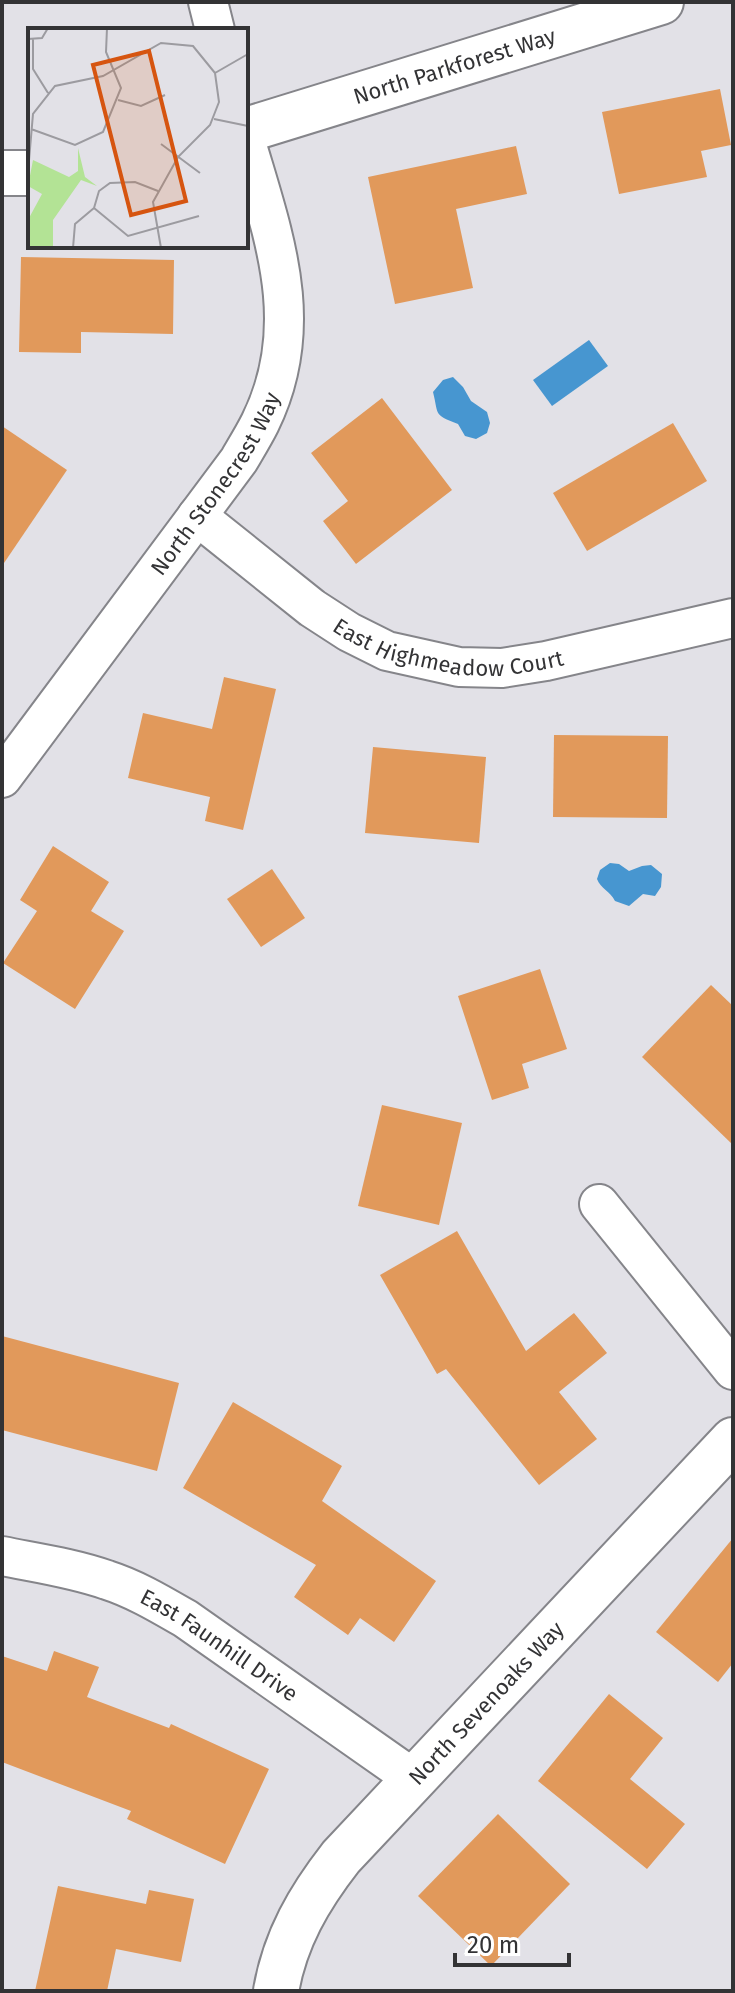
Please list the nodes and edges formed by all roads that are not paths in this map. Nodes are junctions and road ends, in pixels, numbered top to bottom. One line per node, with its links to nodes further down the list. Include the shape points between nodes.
1 (208, 2): 3 (street)
2 (661, 2): 4 (street, North Parkforest Way)
3 (214, 28)
4 (248, 129)
5 (248, 149): 8 (street, North Stonecrest Way, via 278,252 284,338 261,421)
6 (2, 173): 7 (street)
7 (28, 173)
8 (197, 516): 9 (street, East Highmeadow Court, via 349,632 387,651 459,667 546,661); 10 (street, North Stonecrest Way)
9 (733, 618)
10 (2, 778)
11 (599, 1204): 12 (street)
12 (733, 1370)
13 (733, 1440): 15 (street, North Sevenoaks Way)
14 (2, 1556): 15 (street, East Faunhill Drive, via 66,1568 148,1597)
15 (414, 1779): 16 (street, North Sevenoaks Way, via 314,1892 294,1929)
16 (276, 1991)

